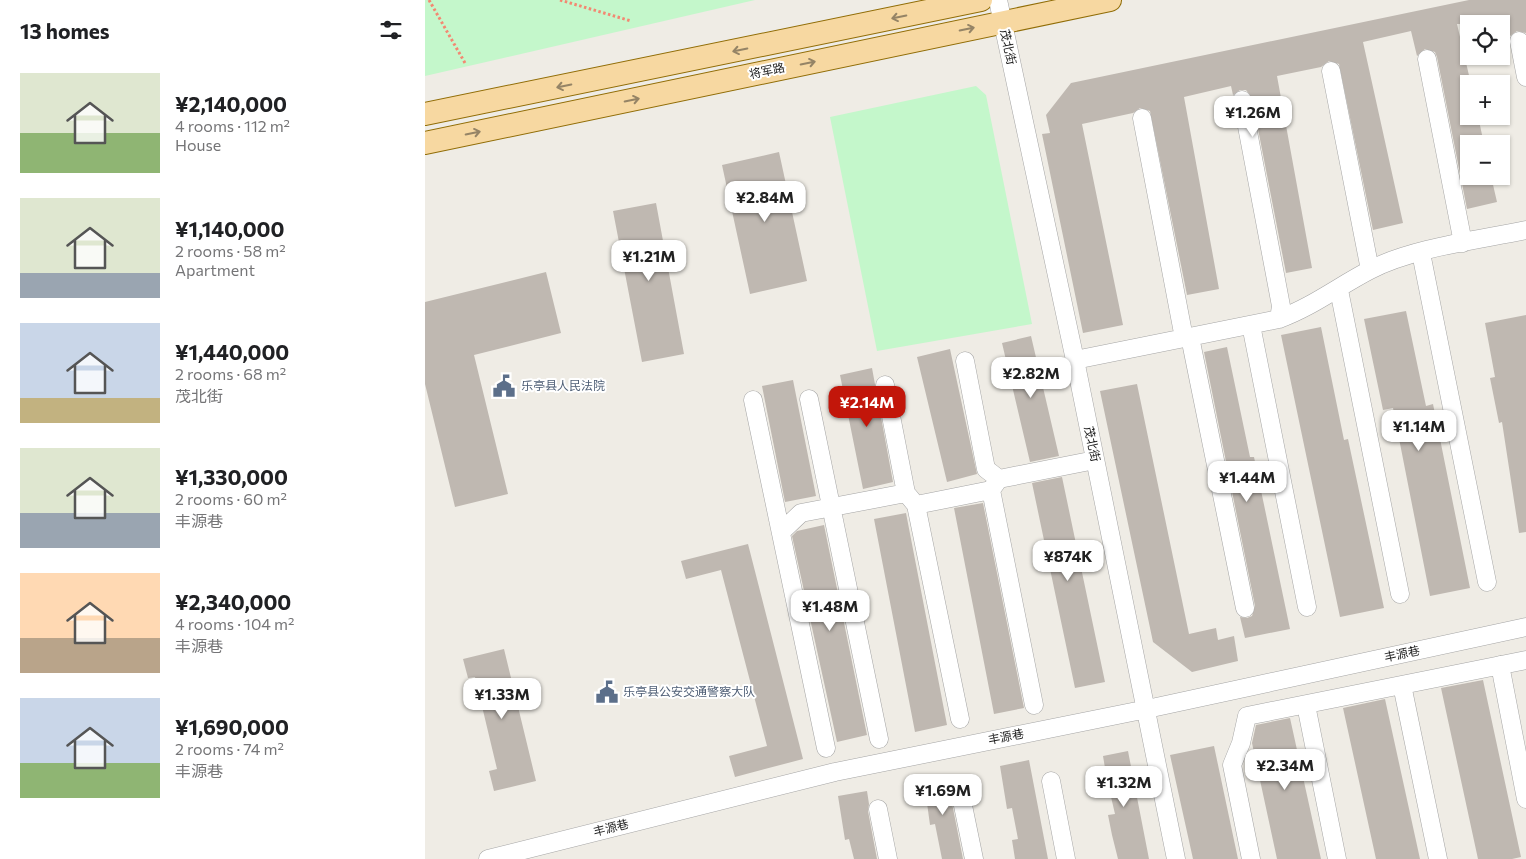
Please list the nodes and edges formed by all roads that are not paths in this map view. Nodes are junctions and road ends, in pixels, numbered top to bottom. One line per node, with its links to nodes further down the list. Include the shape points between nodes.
1 (981, 0): 10 (main road, one-way to 10)
2 (998, 0): 4 (street, 茂北街)
3 (1110, 0): 4 (main road, 将军路)
4 (1003, 22): 12 (main road, 将军路, one-way to 4); 21 (street, 茂北街)
5 (1519, 40): 8 (street)
6 (1427, 59): 14 (street)
7 (1331, 71): 16 (street)
8 (1526, 77)
9 (1242, 100): 18 (street, via 1281,306)
10 (425, 114)
11 (1142, 118): 20 (street)
12 (425, 143)
13 (1526, 230): 14 (street)
14 (1463, 243): 15 (street)
15 (1421, 253): 16 (street); 31 (street)
16 (1370, 270): 17 (street)
17 (1339, 290): 18 (street); 32 (street)
18 (1279, 319): 19 (street)
19 (1251, 325): 20 (street); 33 (street)
20 (1187, 338): 21 (street); 34 (street)
21 (1075, 360): 26 (street, 茂北街)
22 (965, 361): 27 (street, via 986,470)
23 (885, 386): 28 (street)
24 (809, 399): 29 (street)
25 (753, 400): 30 (street)
26 (1095, 460): 27 (street); 41 (street, 茂北街)
27 (995, 484): 28 (street); 39 (street)
28 (911, 499): 29 (street); 42 (street)
29 (831, 507): 30 (street, via 801,513); 43 (street)
30 (781, 532): 44 (street)
31 (1487, 582)
32 (1400, 594)
33 (1307, 607)
34 (1245, 608)
35 (1526, 627): 41 (street, 丰源巷)
36 (1526, 660): 37 (street)
37 (1500, 665): 38 (street); 47 (street)
38 (1402, 685): 40 (street); 56 (street)
39 (1033, 705)
40 (1306, 705): 54 (street, via 1247,716 1241,744 1232,764); 55 (street)
41 (1147, 709): 49 (street, 丰源巷, via 835,772); 53 (street, 茂北街)
42 (960, 719)
43 (879, 739)
44 (826, 748)
45 (1051, 781): 52 (street)
46 (960, 791): 51 (street)
47 (1526, 799)
48 (878, 809): 50 (street)
49 (488, 859)
50 (888, 859)
51 (974, 859)
52 (1066, 859)
53 (1176, 859)
54 (1251, 859)
55 (1337, 859)
56 (1438, 859)

